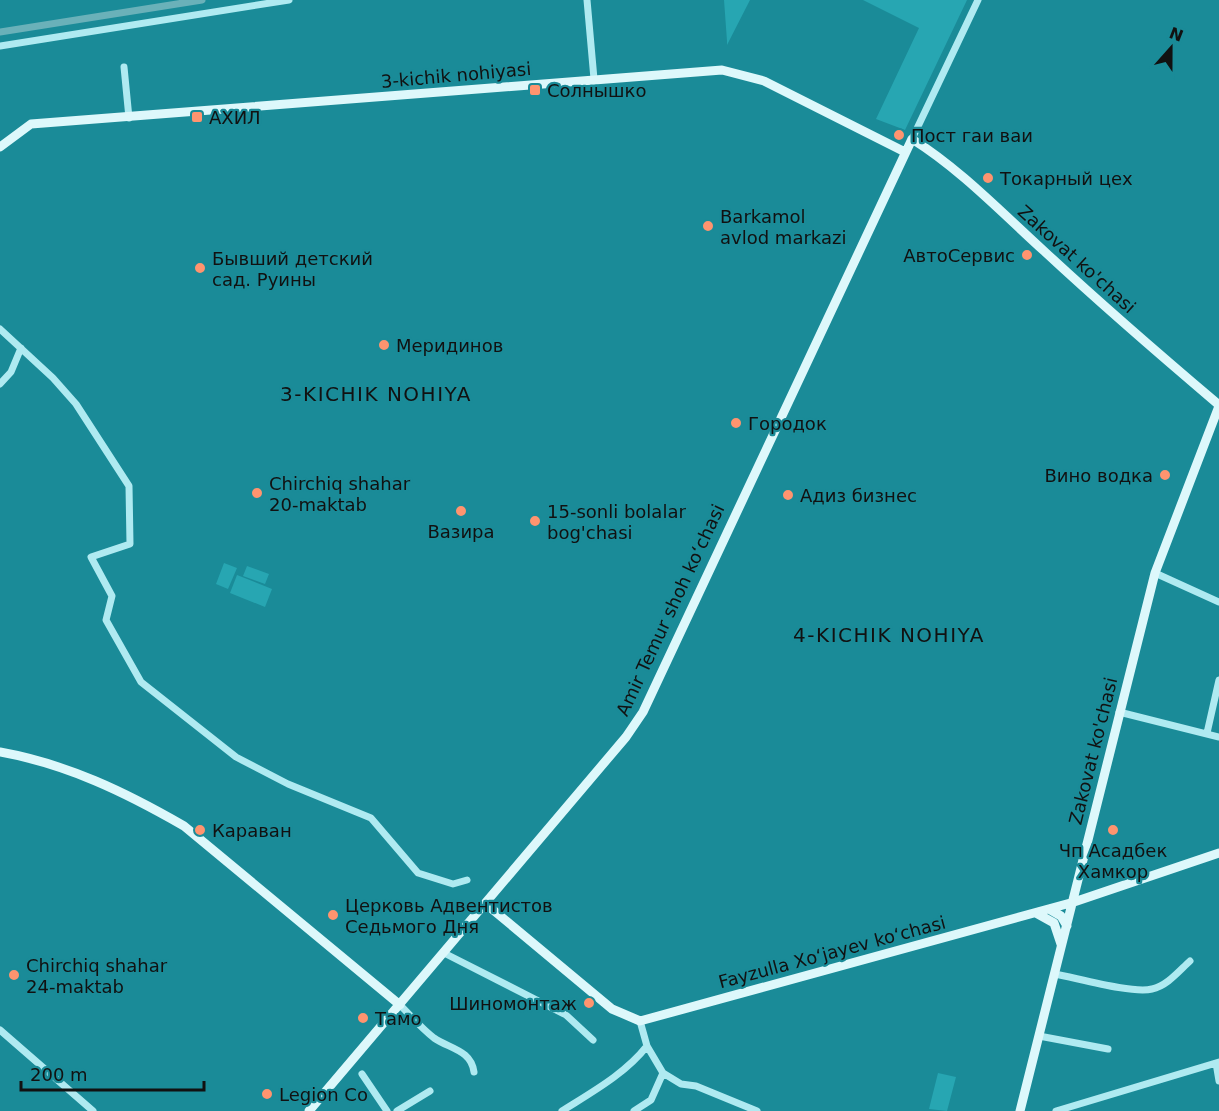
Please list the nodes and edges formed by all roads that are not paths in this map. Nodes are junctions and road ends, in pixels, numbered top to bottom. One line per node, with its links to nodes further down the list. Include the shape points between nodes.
1 (289, 0): 4 (street)
2 (587, 0): 6 (street)
3 (978, 0): 8 (street)
4 (0, 46)
5 (124, 67): 7 (street)
6 (594, 79): 7 (main road, 3-kichik nohiyasi); 10 (main road, 3-kichik nohiyasi, via 735,72 764,81)
7 (129, 118): 9 (main road, 3-kichik nohiyasi, via 31,124)
8 (912, 139): 10 (main road, Amir Temur shoh ko‘chasi); 14 (main road, Zakovat ko'chasi, via 969,183)
9 (0, 147)
10 (905, 152): 25 (main road, Amir Temur shoh ko‘chasi, via 643,711 626,737)
11 (0, 329): 12 (street)
12 (21, 348): 13 (street, via 11,372); 23 (street, via 76,404 129,486 130,544 91,557 112,596 106,620 141,682 236,757 288,784 371,818 418,873 453,884)
13 (0, 384)
14 (1219, 406): 15 (main road, Zakovat ko'chasi)
15 (1155, 573): 16 (street); 18 (main road, Zakovat ko'chasi)
16 (1219, 602)
17 (1219, 680): 19 (street)
18 (1119, 712): 19 (street); 24 (main road, Zakovat ko'chasi)
19 (1207, 734): 20 (street)
20 (1219, 737)
21 (0, 752): 33 (main road, via 85,775 184,826)
22 (1219, 853): 24 (main road, Fayzulla Xo‘jayev ko‘chasi)
23 (467, 880)
24 (1074, 902): 26 (main road, Fayzulla Xo‘jayev ko‘chasi); 28 (main road, Zakovat ko'chasi)
25 (486, 903): 30 (main road, Amir Temur shoh ko‘chasi); 34 (main road, via 612,1009)
26 (1049, 909): 27 (main road, Fayzulla Xo‘jayev ko‘chasi); 28 (main road)
27 (1034, 913): 29 (main road, via 1054,923); 34 (main road, Fayzulla Xo‘jayev ko‘chasi)
28 (1067, 927): 29 (main road, Zakovat ko'chasi)
29 (1062, 946): 32 (main road, Zakovat ko'chasi)
30 (444, 953): 33 (main road, Amir Temur shoh ko‘chasi); 37 (street, via 566,1015)
31 (1190, 961): 32 (street, via 1163,985 1152,989)
32 (1054, 974): 36 (main road, Zakovat ko'chasi)
33 (400, 1005): 41 (street, via 434,1038 466,1054 473,1062); 46 (main road, Amir Temur shoh ko‘chasi)
34 (640, 1022): 38 (street)
35 (0, 1030): 48 (street)
36 (1039, 1036): 39 (street); 53 (main road, Zakovat ko'chasi)
37 (593, 1040)
38 (647, 1046): 42 (street); 51 (street, via 628,1066)
39 (1108, 1049)
40 (1218, 1063): 44 (street); 54 (street)
41 (474, 1072)
42 (663, 1073): 47 (street, via 681,1084); 52 (street, via 651,1100)
43 (362, 1074): 49 (street)
44 (1219, 1081)
45 (430, 1091): 50 (street)
46 (312, 1110)
47 (757, 1110)
48 (93, 1111)
49 (387, 1111)
50 (398, 1111)
51 (562, 1111)
52 (634, 1111)
53 (1020, 1111)
54 (1056, 1111)

